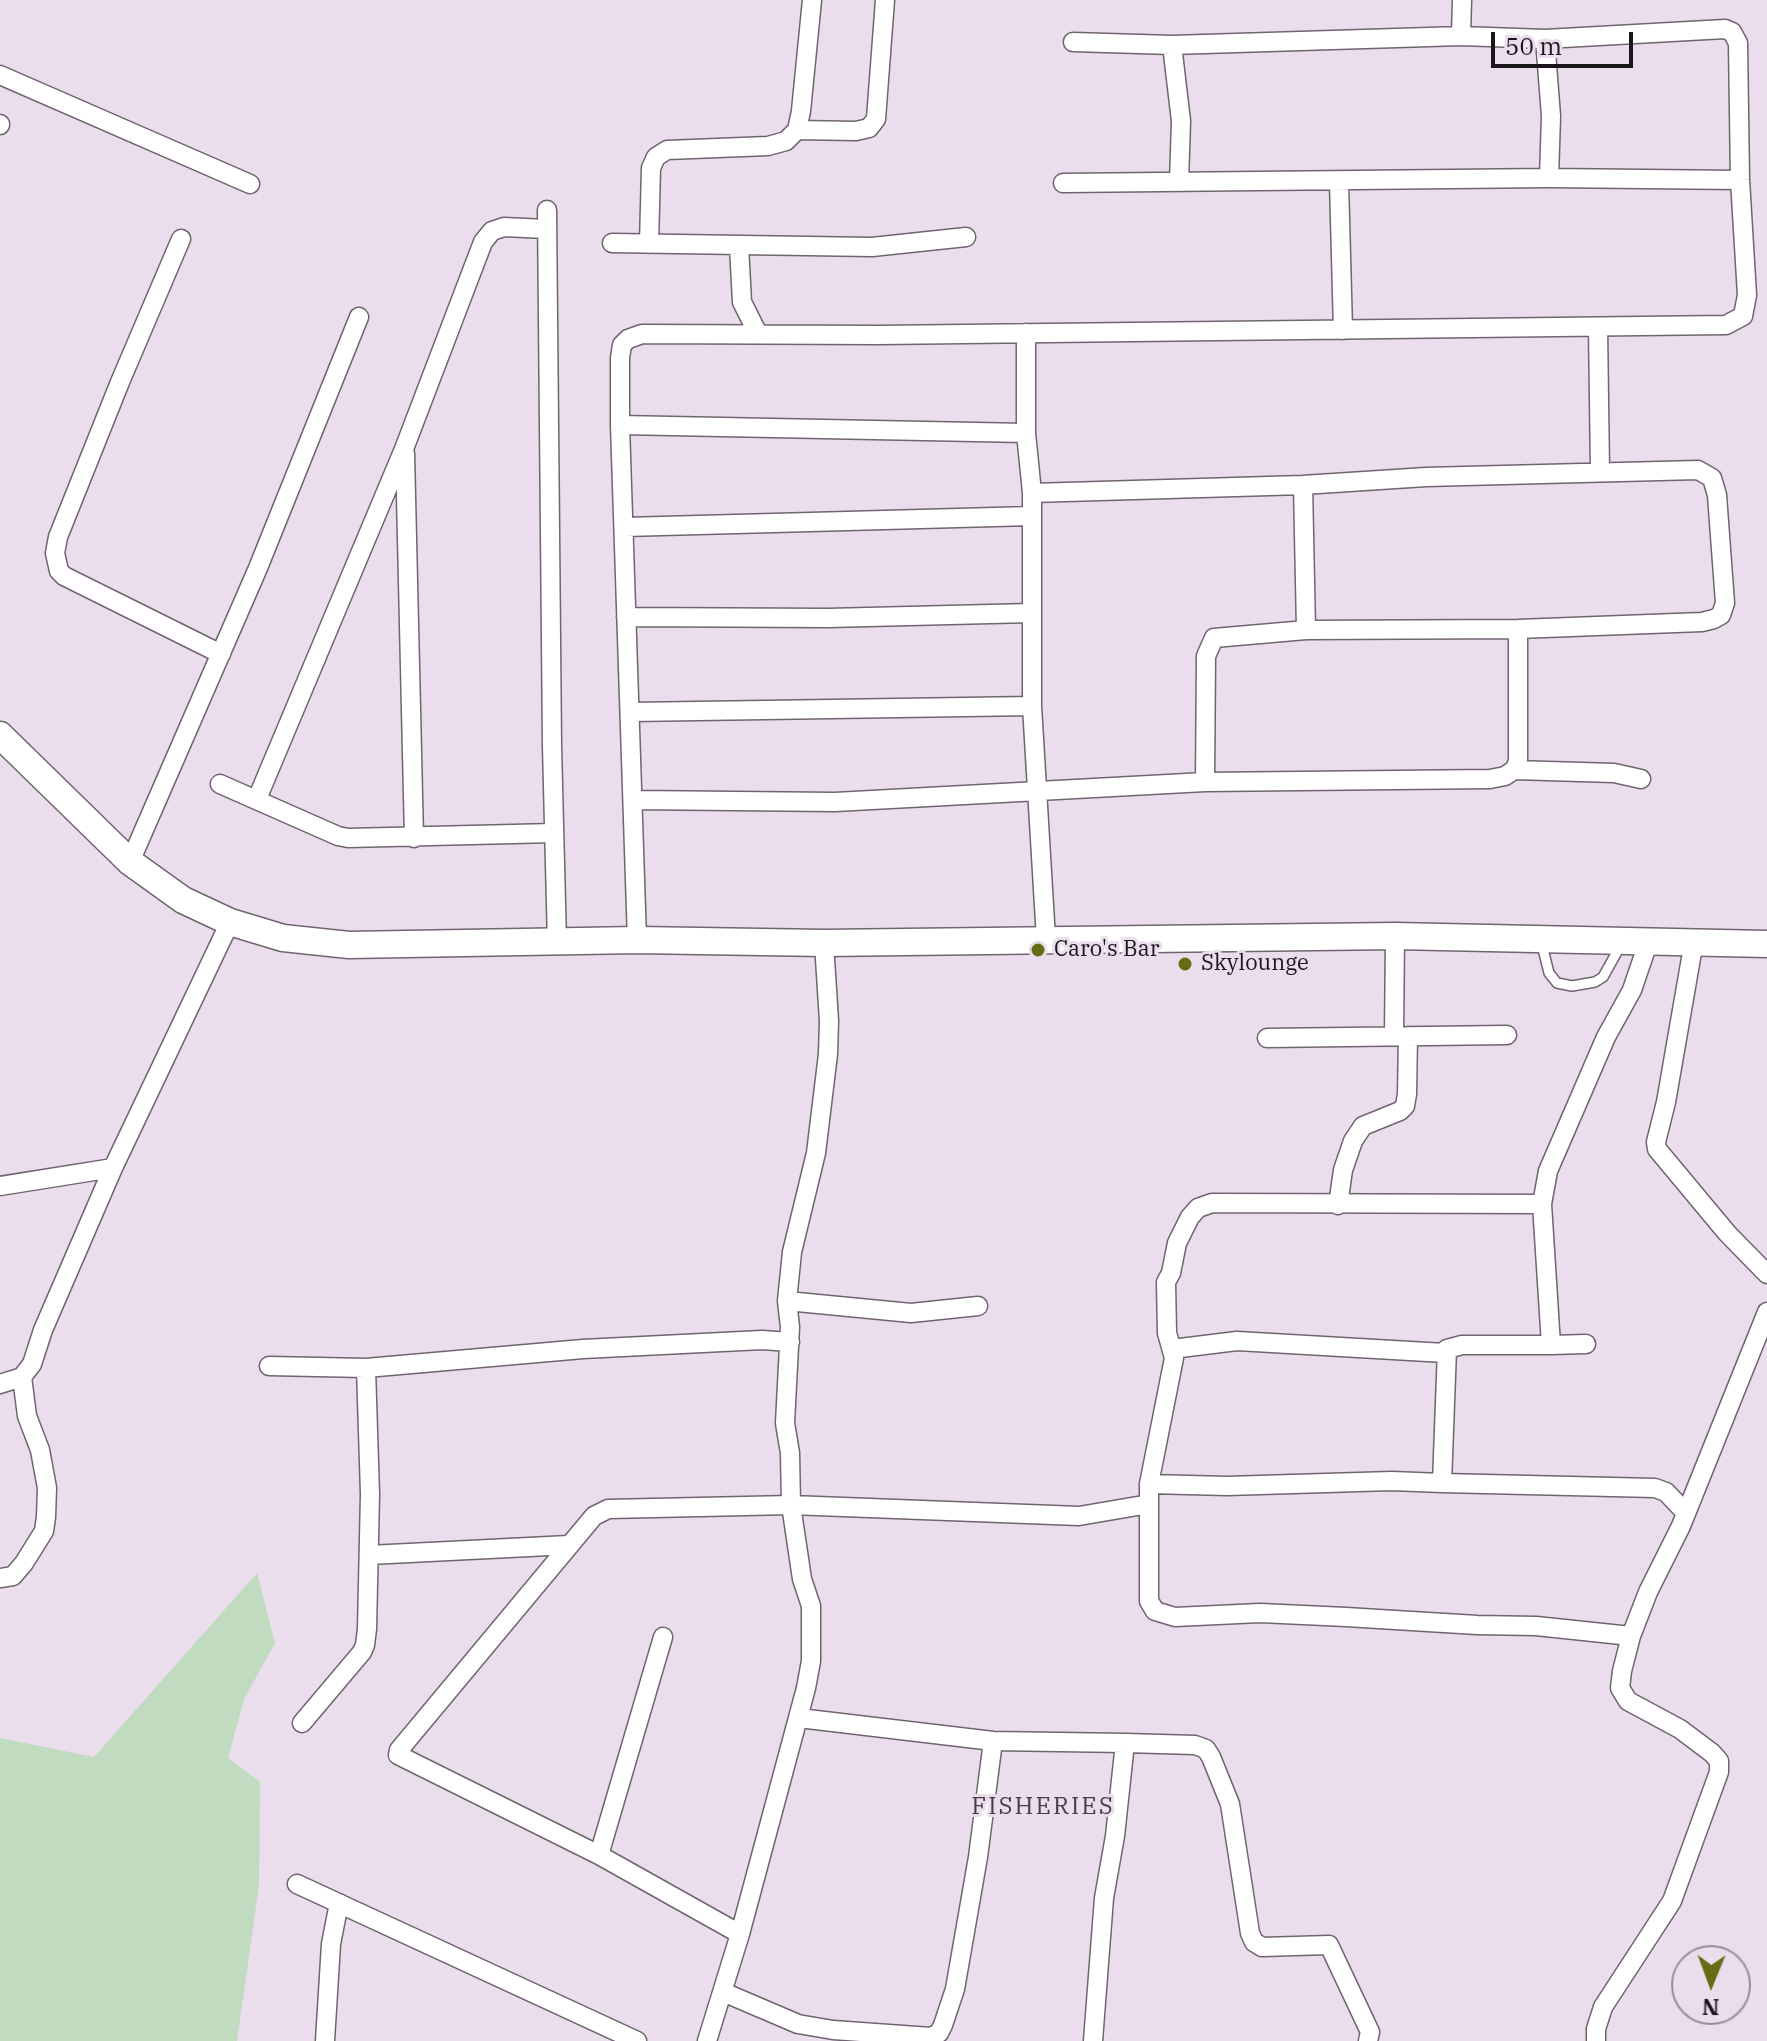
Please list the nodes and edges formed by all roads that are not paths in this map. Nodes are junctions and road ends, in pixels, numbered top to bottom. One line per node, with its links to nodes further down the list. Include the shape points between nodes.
1 (812, 0): 9 (street)
2 (885, 0): 9 (street, via 876,119 869,128 856,131)
3 (1462, 0): 4 (street)
4 (1461, 36): 5 (street); 7 (street)
5 (1545, 39): 10 (street); 11 (street, via 1732,32 1738,43)
6 (1073, 42): 7 (street)
7 (1172, 45): 12 (street, via 1181,121)
8 (0, 75): 15 (street)
9 (797, 130): 19 (street, via 786,141 768,146 667,150 656,157 651,168)
10 (1549, 178): 11 (street); 13 (street)
11 (1740, 180): 22 (street, via 1747,295 1743,316 1726,325)
12 (1179, 182): 13 (street); 14 (street)
13 (1339, 182): 23 (street)
14 (1063, 183)
15 (250, 184)
16 (966, 237): 20 (street, via 872,247)
17 (181, 239): 38 (street, via 55,553 64,576)
18 (612, 243): 19 (street)
19 (649, 244): 20 (street)
20 (739, 246): 25 (street, via 742,302)
21 (359, 317): 38 (street)
22 (1598, 327): 23 (street); 29 (street)
23 (1343, 330): 24 (street)
24 (1026, 333): 25 (street); 27 (street)
25 (758, 334): 26 (street, via 642,334 628,339 620,358)
26 (620, 425): 27 (street); 33 (street)
27 (1026, 433): 31 (street)
28 (404, 449): 47 (street); 49 (street, via 483,242 492,231 546,220); 50 (street)
29 (1600, 472): 30 (street); 36 (street, via 1698,470 1709,475 1717,495 1724,610 1702,622)
30 (1303, 485): 31 (street); 37 (street)
31 (1032, 493): 32 (street)
32 (1032, 516): 33 (street); 34 (street)
33 (625, 527): 35 (street)
34 (1031, 613): 35 (street); 39 (street)
35 (626, 617): 40 (street)
36 (1518, 629): 37 (street); 42 (street)
37 (1306, 630): 44 (street, via 1211,642 1206,656)
38 (221, 654): 51 (street)
39 (1032, 706): 40 (street); 46 (street)
40 (631, 712): 48 (street)
41 (0, 735): 51 (main road)
42 (1514, 770): 43 (street, via 1614,773); 44 (street, via 1490,779)
43 (1641, 779)
44 (1205, 782): 46 (street)
45 (220, 784): 47 (street)
46 (1037, 791): 48 (street, via 835,802); 55 (street)
47 (257, 799): 50 (street, via 338,836)
48 (634, 800): 56 (street)
49 (554, 833): 50 (street); 59 (street)
50 (414, 838)
51 (130, 862): 52 (main road, via 183,900)
52 (230, 922): 59 (main road, via 283,938 349,945); 65 (street)
53 (1395, 936): 54 (main road); 55 (main road); 63 (street)
54 (1540, 938): 57 (main road); 57 (lane, via 1549,973 1557,983 1572,986 1603,977)
55 (1046, 939): 60 (main road)
56 (637, 940): 59 (main road); 60 (main road)
57 (1636, 940): 58 (main road); 67 (street, via 1632,990 1548,1171)
58 (1694, 941): 61 (main road); 69 (street, via 1657,1149 1727,1233)
59 (557, 943)
60 (824, 943): 70 (street, via 828,1054 816,1153 792,1252)
61 (1767, 944)
62 (1507, 1035): 63 (street)
63 (1401, 1036): 64 (street); 68 (street, via 1405,1106 1363,1126 1343,1170)
64 (1267, 1038)
65 (113, 1168): 66 (street); 80 (street)
66 (0, 1186)
67 (1542, 1204): 68 (street); 75 (street)
68 (1338, 1205): 76 (street, via 1212,1203 1198,1208 1177,1243 1166,1282)
69 (1763, 1266)
70 (787, 1301): 71 (street, via 911,1313); 73 (street)
71 (978, 1306)
72 (1767, 1312): 86 (street)
73 (790, 1342): 79 (street, via 583,1349); 85 (street, via 785,1423)
74 (1586, 1344): 75 (street)
75 (1551, 1345): 77 (street, via 1462,1345)
76 (1172, 1349): 77 (street, via 1237,1341); 83 (street, via 1173,1368)
77 (1445, 1353): 82 (street)
78 (269, 1366): 79 (street)
79 (366, 1368): 88 (street)
80 (22, 1377): 81 (street); 89 (street, via 47,1488 46,1517 44,1531 24,1563 13,1576)
81 (0, 1384)
82 (1442, 1483): 83 (street); 86 (street, via 1655,1488)
83 (1149, 1484): 84 (street)
84 (1149, 1504): 85 (street, via 1079,1516); 90 (street, via 1149,1601 1163,1615 1260,1613 1536,1626)
85 (791, 1505): 87 (street, via 608,1509 594,1516); 92 (street, via 813,1625)
86 (1686, 1513): 90 (street)
87 (569, 1545): 88 (street); 96 (street, via 398,1755)
88 (369, 1555): 93 (street, via 365,1645)
89 (0, 1578)
90 (1631, 1636): 107 (street, via 1620,1681 1623,1695 1712,1753 1719,1772 1672,1901 1603,2007)
91 (663, 1637): 96 (street)
92 (799, 1718): 94 (street); 99 (street)
93 (302, 1723)
94 (993, 1741): 95 (street); 101 (street, via 955,1989 939,2033)
95 (1125, 1743): 105 (street, via 1104,1898); 106 (street, via 1206,1749 1230,1804 1254,1942 1262,1947 1329,1945 1370,2032)
96 (599, 1855): 99 (street)
97 (297, 1884): 98 (street)
98 (339, 1903): 102 (street); 103 (street)
99 (740, 1934): 100 (street)
100 (723, 1992): 101 (street); 104 (street)
101 (834, 2036)
102 (325, 2041)
103 (637, 2041)
104 (707, 2041)
105 (1093, 2041)
106 (1368, 2041)
107 (1596, 2041)

